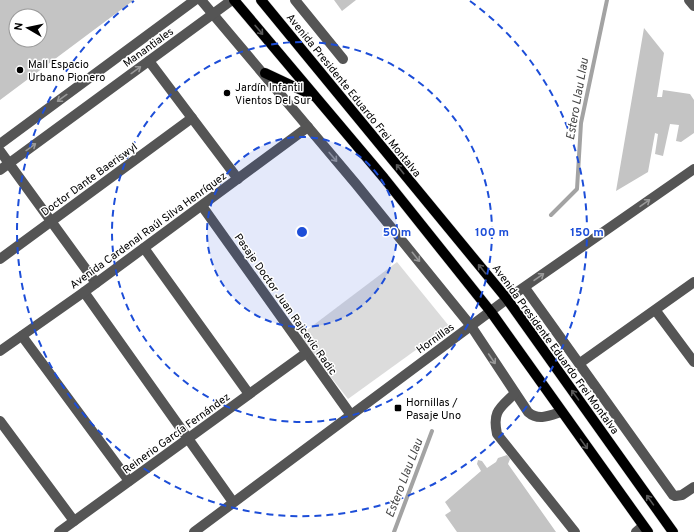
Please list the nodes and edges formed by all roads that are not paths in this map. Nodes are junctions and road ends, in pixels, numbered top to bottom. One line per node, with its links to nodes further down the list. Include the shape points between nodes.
1 (195, 0): 15 (street, Manantiales, one-way to 15)
2 (201, 0): 8 (street)
3 (233, 0): 8 (street, Manantiales); 12 (main road, one-way to 12)
4 (261, 0): 29 (main road, Avenida Presidente Eduardo Frei Montalva, one-way to 4)
5 (295, 0): 9 (street)
6 (689, 0): 7 (street)
7 (694, 6)
8 (213, 14): 10 (street, Manantiales); 11 (street)
9 (343, 59)
10 (149, 60): 13 (street); 17 (street, Manantiales, one-way to 10)
11 (265, 73): 12 (main road); 14 (street)
12 (317, 98): 31 (main road)
13 (192, 118): 20 (street); 22 (street, Doctor Dante Baeriswyl)
14 (308, 127): 20 (street, Avenida Cardenal Raúl Silva Henríquez); 32 (street, one-way to 32)
15 (0, 144)
16 (0, 151): 17 (street)
17 (8, 163): 19 (street, Manantiales); 22 (street)
18 (694, 169): 27 (street, Hornillas, one-way to 18)
19 (0, 170)
20 (238, 179): 21 (street, Avenida Cardenal Raúl Silva Henríquez)
21 (202, 206): 23 (street, Avenida Cardenal Raúl Silva Henríquez); 35 (street, Pasaje Doctor Juan Rajcevic Radic)
22 (51, 221): 24 (street, Doctor Dante Baeriswyl); 26 (street)
23 (144, 248): 26 (street, Avenida Cardenal Raúl Silva Henríquez); 39 (street)
24 (0, 259)
25 (694, 282): 30 (street)
26 (96, 283): 28 (street, Avenida Cardenal Raúl Silva Henríquez)
27 (524, 288): 29 (street, Hornillas); 37 (street, Avenida Presidente Eduardo Frei Montalva)
28 (84, 292): 33 (street, Avenida Cardenal Raúl Silva Henríquez); 43 (street)
29 (507, 300): 31 (street, Hornillas); 52 (main road, Avenida Presidente Eduardo Frei Montalva, one-way to 29)
30 (656, 311): 36 (street); 37 (street)
31 (491, 312): 32 (street, Hornillas); 40 (main road)
32 (471, 326): 38 (street, one-way to 38); 41 (street, Hornillas)
33 (22, 336): 34 (street, Avenida Cardenal Raúl Silva Henríquez); 44 (street)
34 (0, 351)
35 (306, 352): 39 (street, Reinerio García Fernández); 41 (street, Pasaje Doctor Juan Rajcevic Radic)
36 (694, 362)
37 (580, 363): 45 (street, Avenida Presidente Eduardo Frei Montalva, via 675,496 682,495)
38 (515, 393): 40 (street, via 528,412 536,417 547,417); 51 (street, via 500,409 494,421 497,434)
39 (249, 394): 43 (street, Reinerio García Fernández)
40 (561, 412): 48 (main road, one-way to 48)
41 (351, 415): 46 (street, Hornillas)
42 (0, 421): 47 (street)
43 (188, 438): 44 (street, Reinerio García Fernández); 46 (street)
44 (129, 481): 47 (street, Reinerio García Fernández)
45 (694, 487)
46 (233, 502): 50 (street, Hornillas)
47 (74, 521): 49 (street, Reinerio García Fernández)
48 (642, 530)
49 (59, 532)
50 (194, 532)
51 (575, 532)
52 (673, 532)

